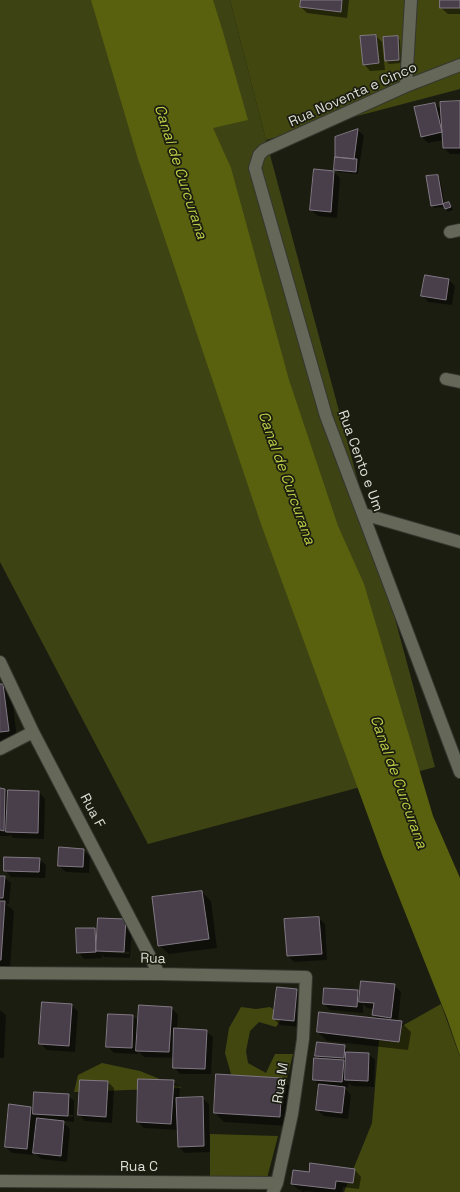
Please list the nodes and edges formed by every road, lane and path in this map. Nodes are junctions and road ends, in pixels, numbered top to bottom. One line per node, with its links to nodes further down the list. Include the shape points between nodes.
1 (411, 0): 3 (street)
2 (460, 65): 3 (street, Rua Noventa e Cinco)
3 (406, 86): 4 (street, Rua Noventa e Cinco, via 264,150)
4 (259, 155): 7 (street, Rua Cento e Um, via 255,168 324,409)
5 (446, 379): 6 (street)
6 (460, 382)
7 (363, 514): 8 (street); 12 (street, Rua Cento e Um)
8 (460, 542)
9 (0, 662): 10 (street, Rua F)
10 (33, 732): 11 (street); 14 (street, Rua F)
11 (0, 749)
12 (460, 772)
13 (0, 973): 14 (street, Rua)
14 (159, 974): 15 (street, Rua)
15 (306, 977): 17 (street, Rua M, via 304,1039 292,1114)
16 (0, 1181): 17 (street, Rua C)
17 (275, 1188)

